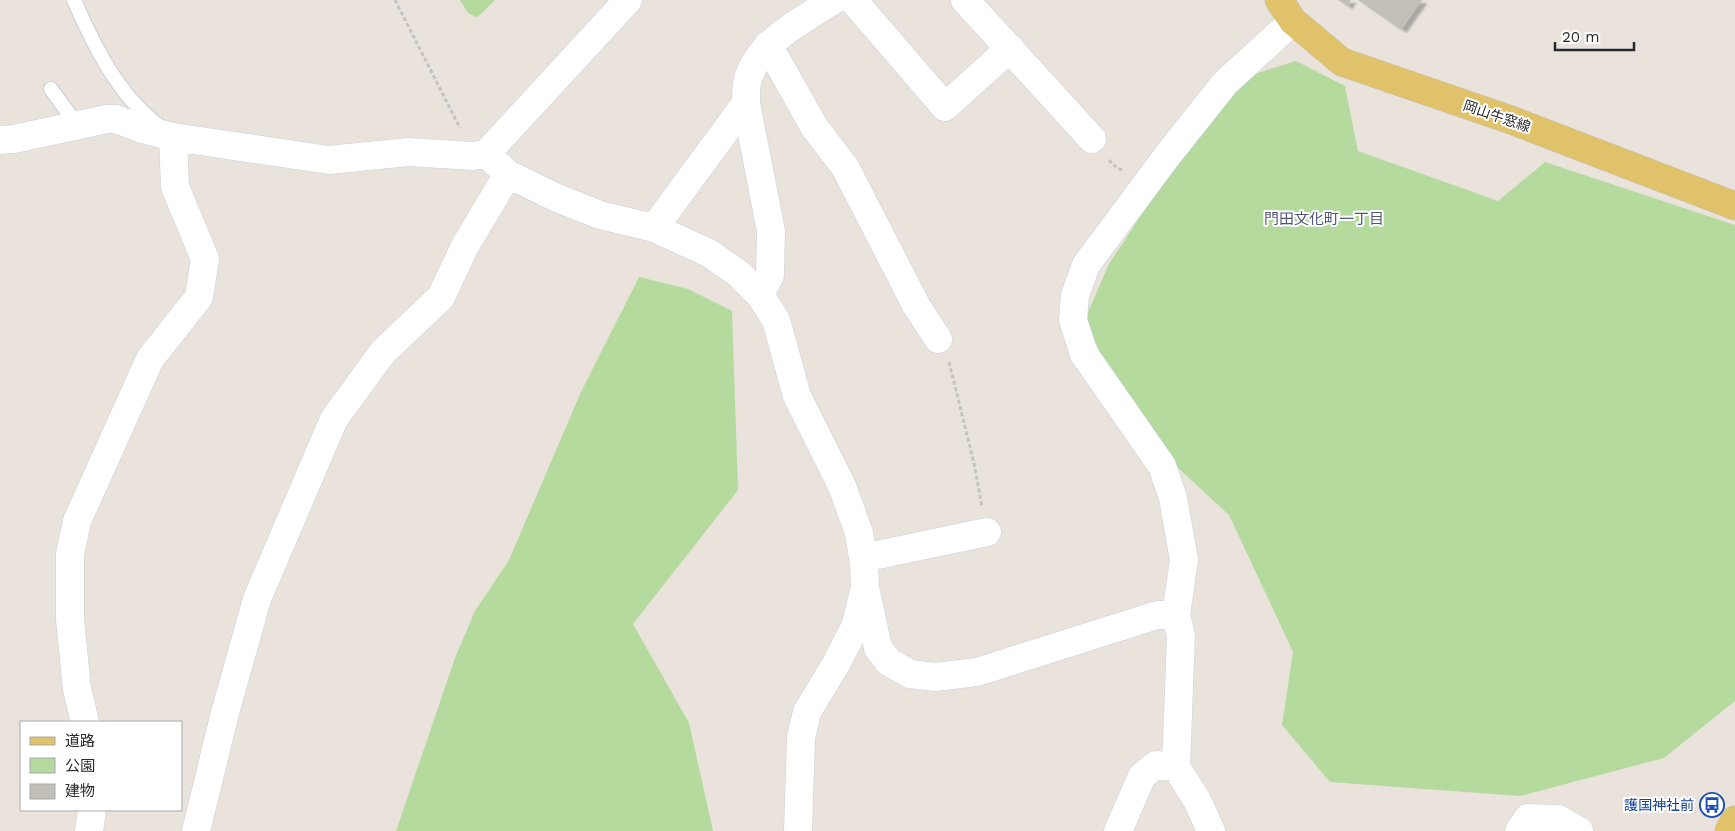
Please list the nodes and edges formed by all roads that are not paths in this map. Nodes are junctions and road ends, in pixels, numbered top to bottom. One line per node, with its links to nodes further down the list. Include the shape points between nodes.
1 (74, 0): 12 (lane, via 90,36 127,95 143,114)
2 (628, 0): 15 (street)
3 (834, 0): 7 (street)
4 (853, 0): 8 (street, via 945,107)
5 (965, 0): 8 (street)
6 (1286, 11): 17 (main road, 岡山牛窓線, via 1342,62 1511,120); 24 (street, via 1167,156 1086,265 1075,295 1073,320 1084,354 1162,466 1173,498 1184,560)
7 (768, 45): 10 (street, via 747,82); 20 (street, via 815,128 845,166 916,305)
8 (1010, 48): 13 (street)
9 (51, 89): 11 (lane)
10 (746, 103): 18 (street); 19 (street, via 771,231 770,275)
11 (77, 125): 12 (street, via 116,119); 14 (street)
12 (173, 137): 15 (street, via 329,160 408,152); 25 (street, via 175,187 205,259 199,297 150,358 76,521 70,554 70,619)
13 (1092, 139)
14 (0, 140)
15 (480, 155): 16 (street)
16 (508, 174): 18 (street, via 600,215); 30 (street, via 464,246 441,297 383,352 334,419 257,599)
17 (1735, 206)
18 (654, 228): 19 (street, via 709,253 739,274)
19 (760, 296): 22 (street, via 776,320 797,396 842,486 859,533)
20 (938, 339)
21 (987, 532): 22 (street)
22 (863, 558): 23 (street)
23 (865, 588): 24 (street, via 878,648 889,662 910,674 935,677 977,672 1157,615); 31 (street, via 854,627 836,664 806,712 801,738)
24 (1176, 615): 26 (street, via 1181,636)
25 (85, 721)
26 (1176, 767): 32 (street, via 1156,765 1142,776); 33 (street, via 1197,800)
27 (92, 811): 29 (street)
28 (1735, 820): 36 (main road)
29 (89, 831)
30 (196, 831)
31 (798, 831)
32 (1118, 831)
33 (1211, 831)
34 (1519, 831): 35 (street, via 1528,818 1558,819)
35 (1579, 831)
36 (1729, 831)

